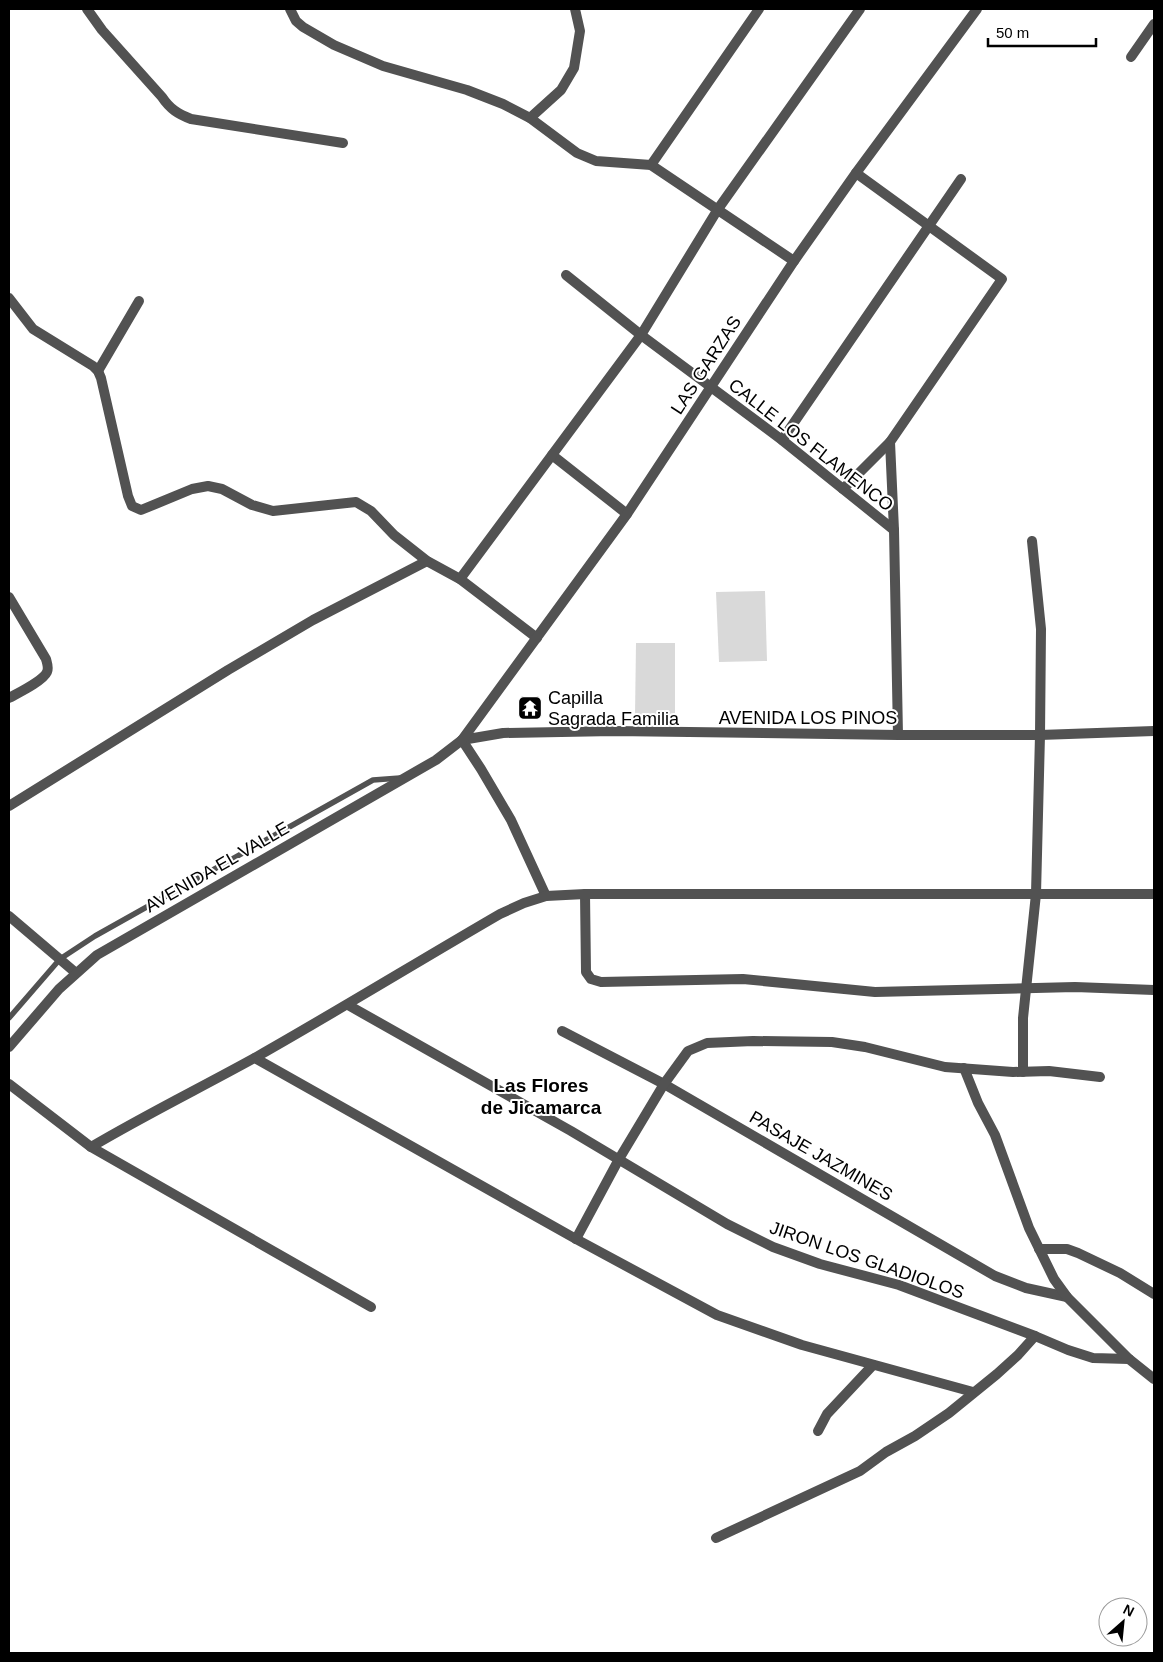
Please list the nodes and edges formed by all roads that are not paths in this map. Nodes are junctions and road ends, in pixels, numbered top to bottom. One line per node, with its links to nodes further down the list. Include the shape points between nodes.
1 (87, 9): 10 (street, via 177,114)
2 (290, 9): 9 (street, via 303,27 334,45 382,66 467,90)
3 (575, 9): 9 (street, via 580,31 574,68 561,90)
4 (759, 9): 11 (street)
5 (860, 9): 14 (street)
6 (977, 9): 12 (street, LAS GARZAS)
7 (1154, 24): 8 (street)
8 (1131, 57)
9 (530, 118): 11 (street, via 577,153 596,161)
10 (343, 144)
11 (652, 165): 14 (street)
12 (856, 173): 15 (street); 16 (street, LAS GARZAS)
13 (960, 180): 15 (street)
14 (718, 208): 16 (street); 20 (street)
15 (930, 226): 23 (street); 24 (street, via 1002,278)
16 (794, 261): 22 (street, LAS GARZAS)
17 (566, 275): 20 (street, CALLE LOS FLAMENCO)
18 (9, 298): 21 (street, via 33,329)
19 (139, 301): 21 (street)
20 (641, 335): 22 (street, CALLE LOS FLAMENCO); 25 (street)
21 (98, 371): 30 (street, via 132,506 141,510 192,488 208,486 273,511 356,502 371,510 394,535)
22 (711, 387): 23 (street, CALLE LOS FLAMENCO); 27 (street, LAS GARZAS)
23 (782, 440): 26 (street, CALLE LOS FLAMENCO)
24 (890, 442): 26 (street); 28 (street)
25 (552, 455): 27 (street); 31 (street)
26 (843, 489): 28 (street, CALLE LOS FLAMENCO)
27 (627, 514): 33 (street, LAS GARZAS)
28 (894, 530): 37 (street)
29 (1032, 541): 36 (street, via 1041,628)
30 (427, 561): 31 (street); 40 (street, via 313,620 236,665)
31 (460, 579): 33 (street)
32 (9, 596): 34 (street, via 48,666 43,677)
33 (537, 638): 38 (street, LAS GARZAS)
34 (9, 698)
35 (1154, 731): 36 (street, AVENIDA LOS PINOS)
36 (1040, 734): 37 (street, AVENIDA LOS PINOS); 42 (street)
37 (898, 735): 38 (street, AVENIDA LOS PINOS, via 503,733)
38 (462, 740): 39 (street, AVENIDA EL VALLE); 44 (street, via 511,820)
39 (404, 778): 46 (lane, via 373,780 150,904); 47 (street, AVENIDA EL VALLE, via 98,955)
40 (9, 806)
41 (585, 894): 42 (street); 44 (street); 48 (street, via 586,972 591,979 601,982 743,980 875,992)
42 (1036, 894): 43 (street); 48 (street)
43 (1154, 894)
44 (546, 896): 50 (street, via 500,914)
45 (9, 916): 46 (street)
46 (60, 959): 47 (street); 51 (lane)
47 (76, 973): 53 (street, AVENIDA EL VALLE)
48 (1026, 988): 49 (street); 56 (street)
49 (1154, 990)
50 (348, 1005): 54 (street); 61 (street, JIRON LOS GLADIOLOS)
51 (9, 1018)
52 (562, 1031): 59 (street, PASAJE JAZMINES)
53 (9, 1048)
54 (255, 1058): 60 (street); 62 (street)
55 (964, 1068): 56 (street); 59 (street, via 945,1067 832,1042 707,1043 688,1051); 63 (street, via 995,1135)
56 (1023, 1072): 57 (street, via 1049,1071)
57 (1100, 1077)
58 (9, 1084): 60 (street)
59 (664, 1084): 61 (street); 65 (street, PASAJE JAZMINES, via 996,1276 1026,1288)
60 (91, 1148): 66 (street)
61 (619, 1159): 62 (street); 67 (street, JIRON LOS GLADIOLOS, via 719,1220 773,1247 820,1264 899,1285)
62 (576, 1239): 69 (street, via 717,1315 802,1345)
63 (1039, 1249): 64 (street, via 1066,1249 1078,1253); 65 (street)
64 (1154, 1294)
65 (1067, 1297): 68 (street)
66 (371, 1307)
67 (1035, 1336): 68 (street, JIRON LOS GLADIOLOS, via 1093,1358); 71 (street, via 1018,1356)
68 (1130, 1359): 70 (street)
69 (873, 1365): 71 (street); 72 (street, via 827,1414)
70 (1154, 1379)
71 (973, 1392): 73 (street, via 949,1413 860,1472)
72 (818, 1431)
73 (716, 1538)

